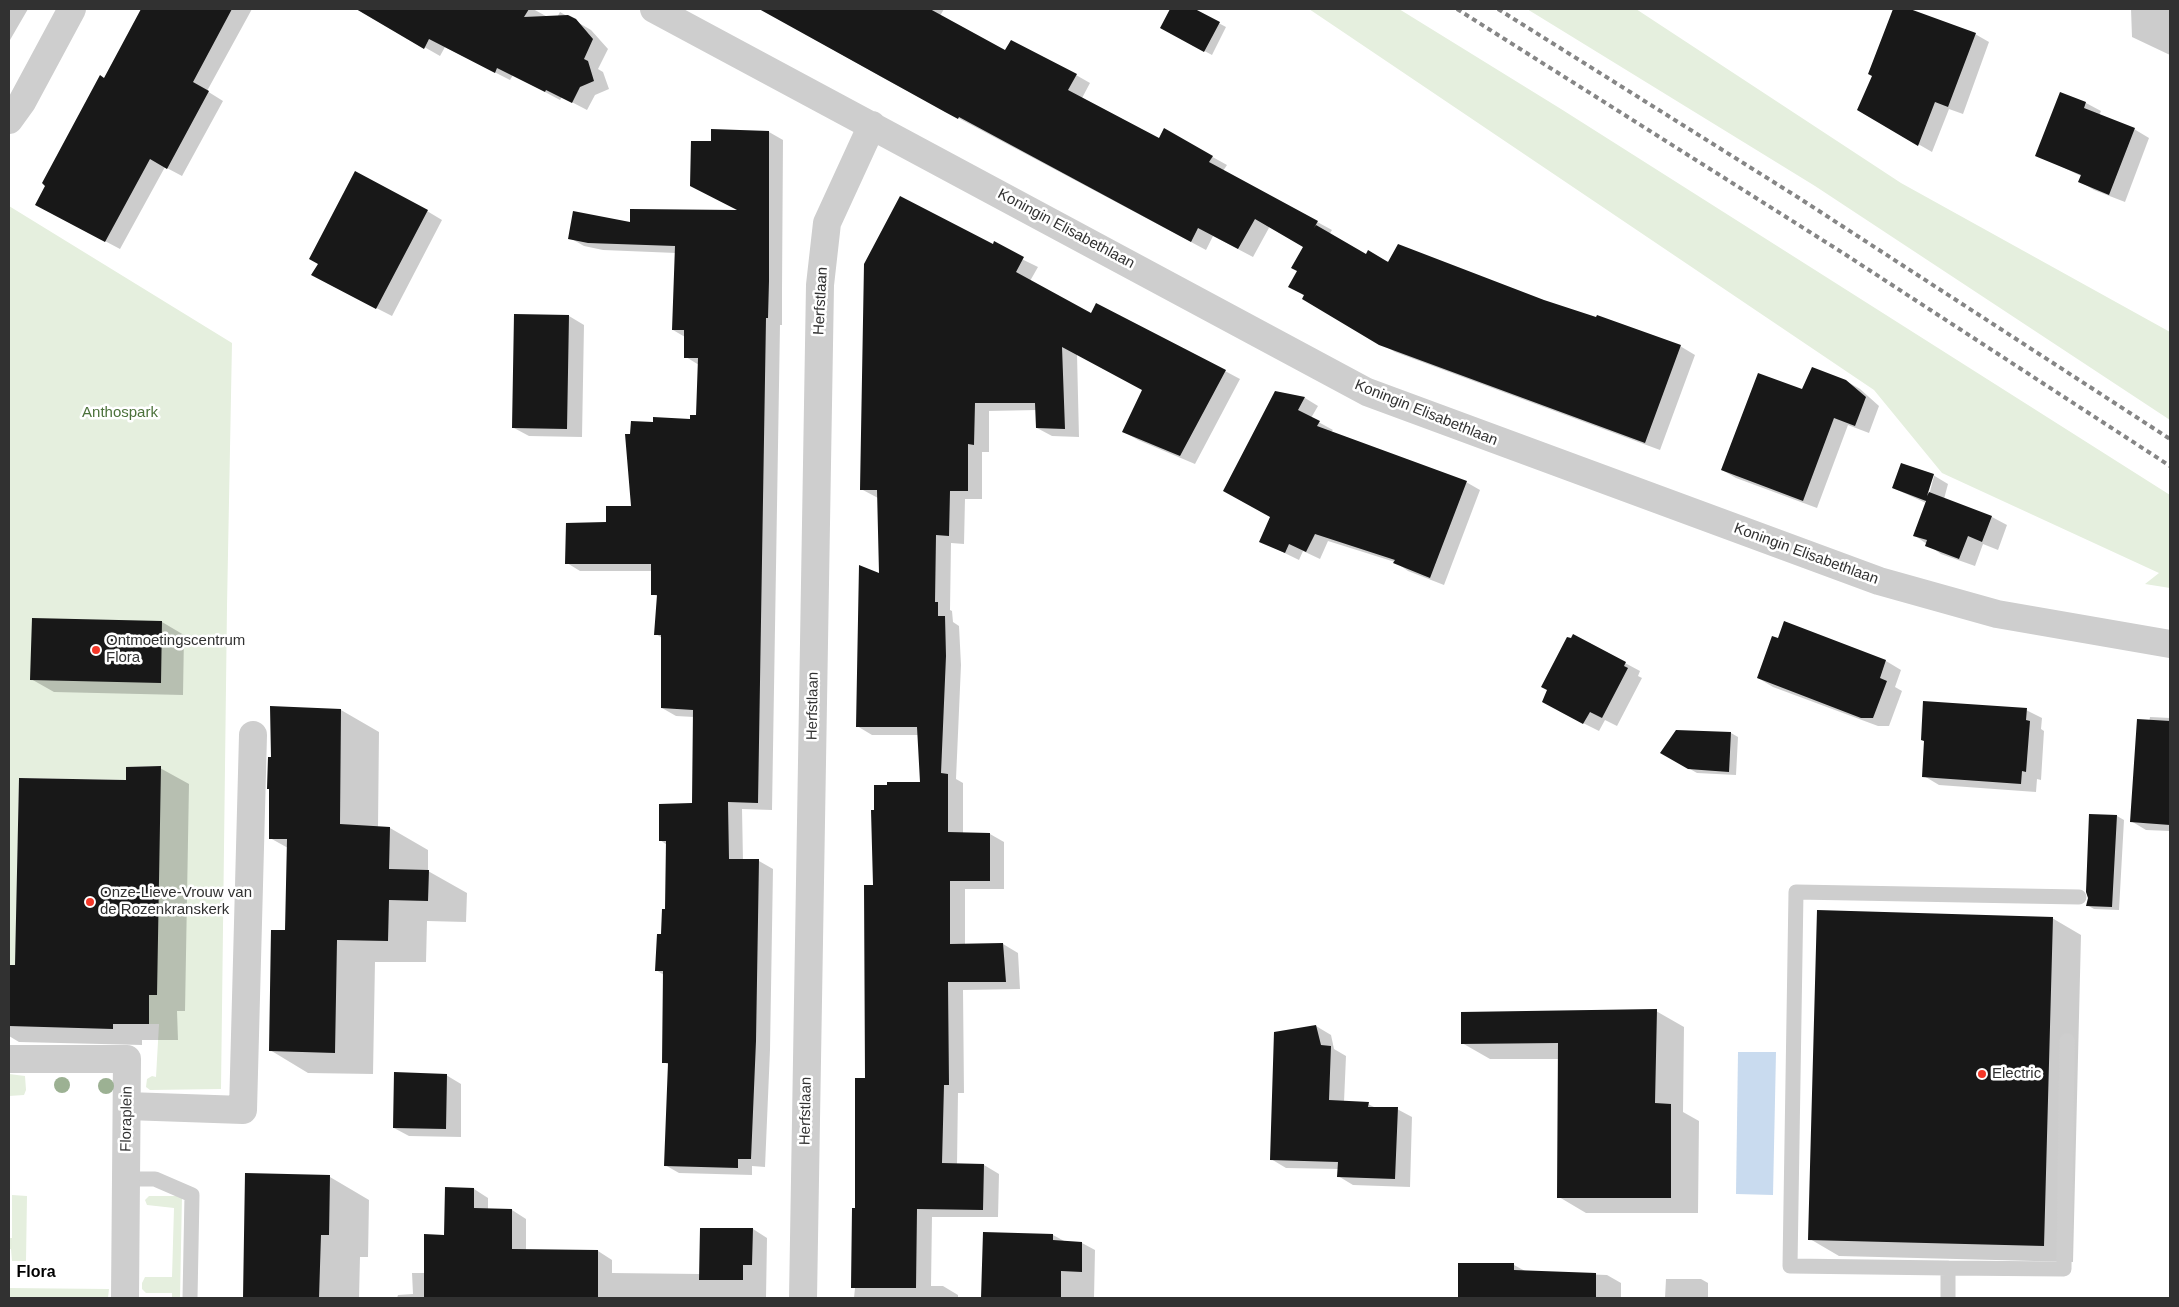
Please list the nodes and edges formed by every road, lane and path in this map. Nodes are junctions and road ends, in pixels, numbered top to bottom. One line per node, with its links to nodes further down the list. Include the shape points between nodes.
1 (72, 9): 3 (street)
2 (654, 9): 4 (street, Koningin Elisabethlaan)
3 (9, 120)
4 (872, 125): 5 (street, Koningin Elisabethlaan, via 1367,392 1879,581 1997,614); 15 (street, Herfstlaan, via 827,222 820,285)
5 (2170, 644)
6 (252, 736): 10 (street, via 242,1110)
7 (2079, 897): 12 (lane, via 1796,892 1790,1266)
8 (2067, 1041): 12 (lane, via 2064,1270)
9 (9, 1059): 10 (street, Floraplein, via 127,1059)
10 (127, 1106): 11 (street, Floraplein)
11 (126, 1179): 13 (street, Floraplein); 14 (lane, via 155,1179 192,1195)
12 (1948, 1268): 16 (lane)
13 (125, 1298)
14 (190, 1298)
15 (803, 1298)
16 (1948, 1298)

